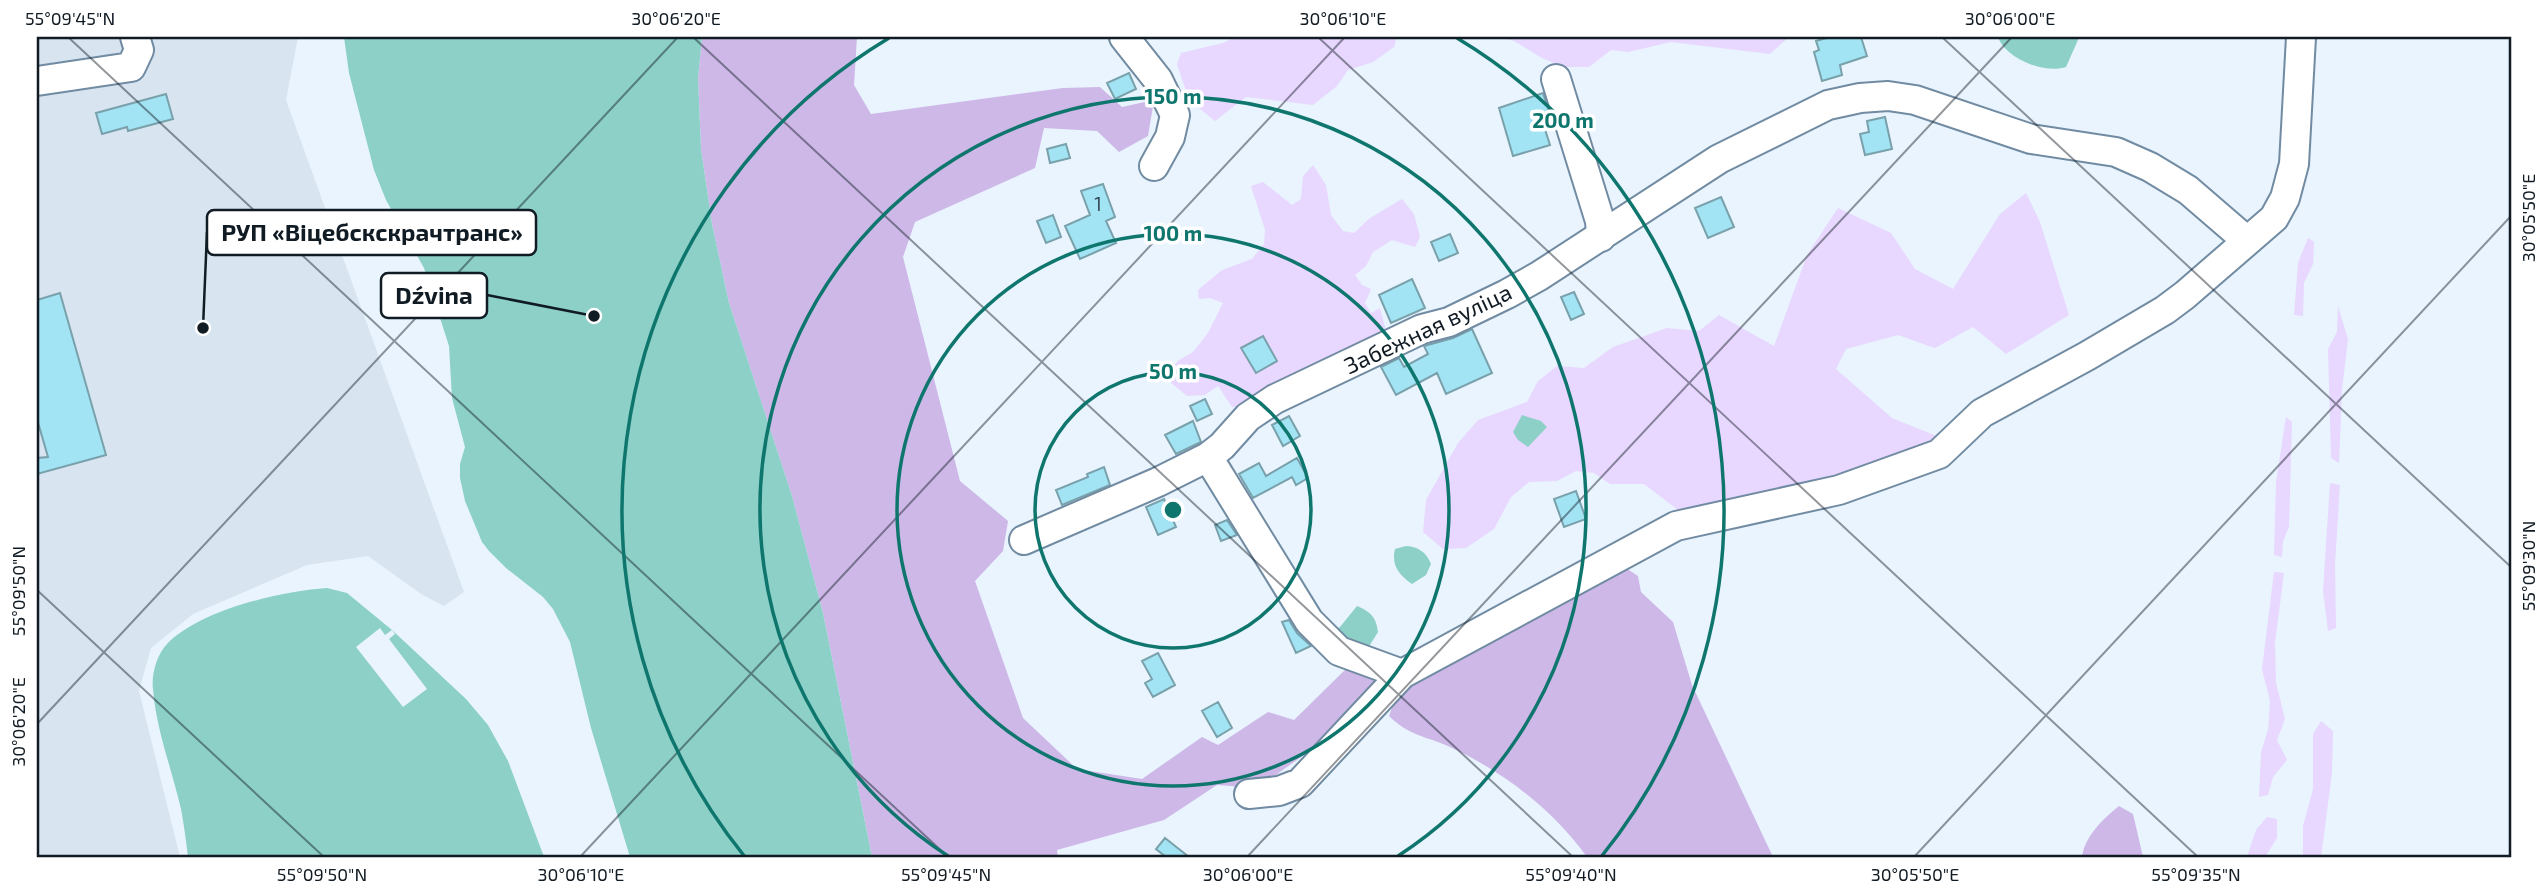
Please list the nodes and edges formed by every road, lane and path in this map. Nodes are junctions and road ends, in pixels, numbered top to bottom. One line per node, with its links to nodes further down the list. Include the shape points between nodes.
1 (135, 37): 5 (street, via 139,50 131,67)
2 (1124, 37): 6 (street, via 1158,80 1175,115 1170,137)
3 (2301, 37): 8 (street, via 2294,164 2285,198 2274,218)
4 (1556, 79): 7 (street)
5 (37, 81)
6 (1154, 166)
7 (1601, 237): 8 (street, Забежная вуліца, via 1719,159 1828,105 1888,96 1915,100 2031,139 2116,152 2188,190); 9 (street, Забежная вуліца, via 1507,294 1275,399 1248,417)
8 (2246, 240): 11 (street, via 2165,310 1982,413 1939,454 1839,490 1676,526)
9 (1208, 457): 10 (street, Забежная вуліца); 11 (street, via 1309,621 1339,651)
10 (1024, 540)
11 (1402, 674): 12 (street, via 1300,783)
12 (1249, 794)

